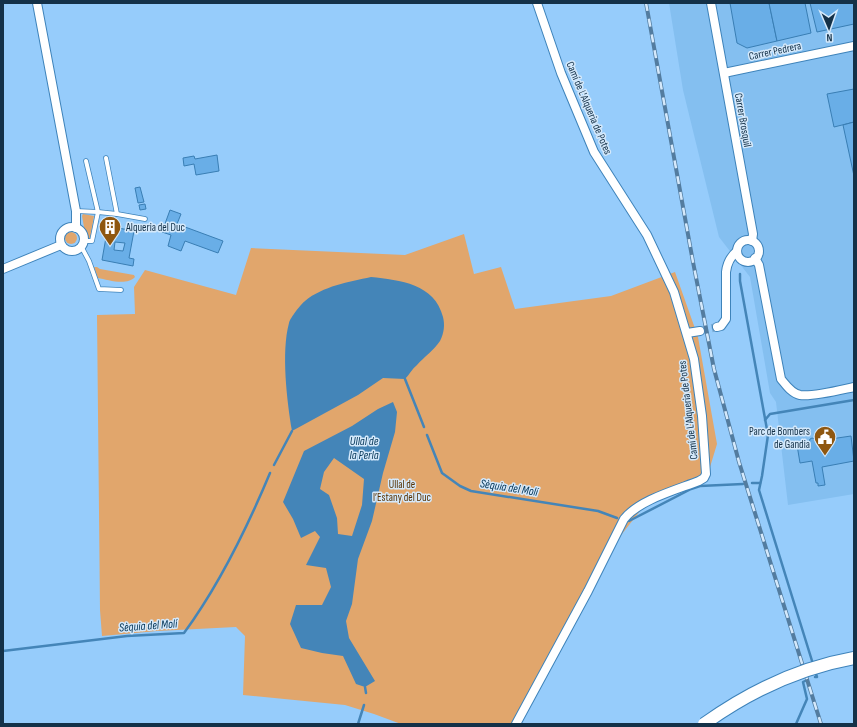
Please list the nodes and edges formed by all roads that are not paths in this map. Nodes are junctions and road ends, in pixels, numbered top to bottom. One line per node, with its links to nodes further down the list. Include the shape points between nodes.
1 (38, 3): 8 (street)
2 (537, 3): 22 (street, Camí de L'Alqueria de Potes, via 561,73 594,152 647,235 674,292)
3 (711, 3): 5 (street, Carrer Brosquil)
4 (854, 46): 5 (street, Carrer Pedrera)
5 (724, 73): 13 (street, Carrer Brosquil, via 753,234)
6 (106, 158): 10 (lane)
7 (86, 162): 9 (lane)
8 (76, 211): 9 (lane); 12 (street)
9 (98, 212): 10 (lane); 14 (lane, via 92,241)
10 (117, 214): 11 (lane)
11 (145, 219)
12 (76, 228): 14 (street, via 82,233); 15 (street, via 69,227 63,231)
13 (752, 241): 16 (street, via 742,242); 17 (street, via 759,248)
14 (82, 244): 15 (street, via 78,249 71,251); 19 (lane, via 99,289)
15 (61, 245): 18 (street)
16 (737, 251): 17 (street, via 745,261); 20 (street, via 727,265 726,319)
17 (755, 258): 23 (street, via 759,265 781,379 788,388 799,395)
18 (3, 269)
19 (121, 290)
20 (717, 327)
21 (700, 330): 22 (street)
22 (687, 333): 25 (street, Camí de L'Alqueria de Potes, via 696,370 706,474 699,481 642,504 624,519)
23 (854, 387)
24 (854, 658): 26 (main road, bridge, via 831,662 786,677 748,695)
25 (516, 724)
26 (704, 724)

